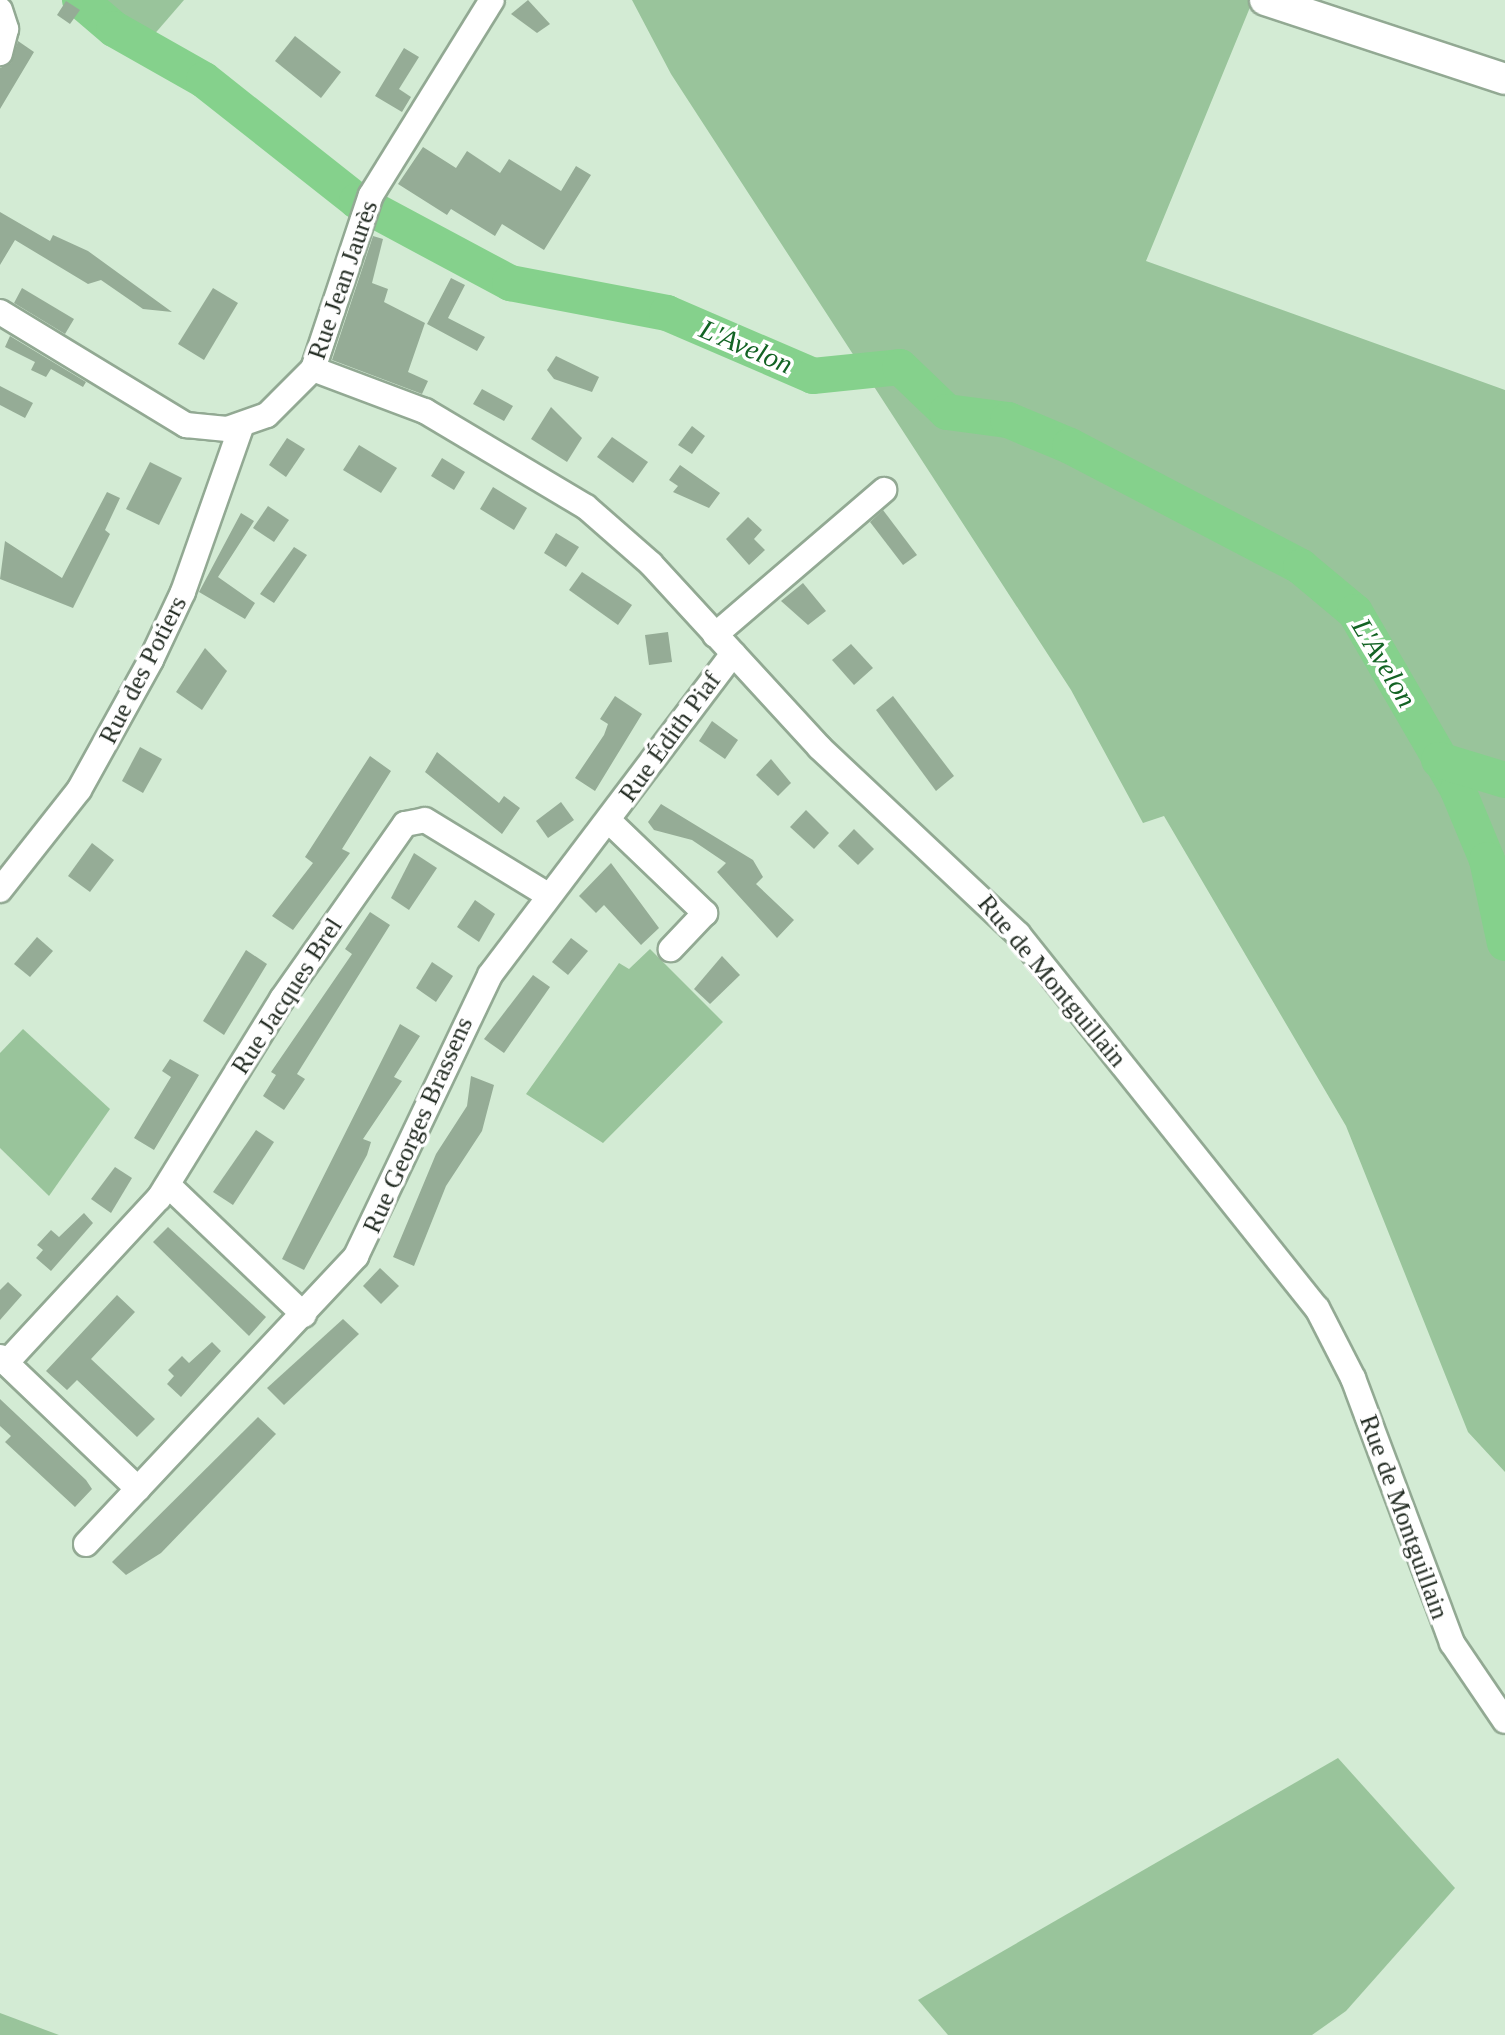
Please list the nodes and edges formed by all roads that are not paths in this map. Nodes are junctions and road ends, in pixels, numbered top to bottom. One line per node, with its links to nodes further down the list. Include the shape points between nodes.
1 (492, 0): 7 (street, Rue Jean Jaurès, via 371,195)
2 (1265, 0): 5 (main road)
3 (0, 10): 4 (street, via 6,29)
4 (0, 53)
5 (1505, 79)
6 (0, 312): 8 (street, Rue Jean Jaurès, via 186,425)
7 (313, 369): 8 (street, Rue Jean Jaurès, via 282,406); 10 (street, Rue de Montguillain, via 425,411 552,483 626,541)
8 (241, 427): 13 (street, Rue des Potiers, via 183,592 151,660 79,790)
9 (884, 490): 10 (street)
10 (715, 635): 11 (street, Rue de Montguillain)
11 (733, 654): 12 (street, Rue Édith Piaf); 21 (street, Rue de Montguillain, via 831,759 1018,934 1302,1286 1353,1378 1452,1643)
12 (610, 822): 14 (street, Rue Édith Piaf); 15 (street, Rue Édith Piaf, via 705,913)
13 (0, 890)
14 (546, 894): 16 (street, Rue Jacques Brel, via 418,818 399,829 282,999); 17 (street, Rue Georges Brassens, via 463,1022 377,1222)
15 (671, 949)
16 (168, 1185): 17 (street); 18 (street, Rue Jacques Brel)
17 (304, 1315): 19 (street, Rue Georges Brassens)
18 (3, 1360): 19 (street)
19 (138, 1489): 20 (street, Rue Georges Brassens)
20 (86, 1544)
21 (1505, 1721)

